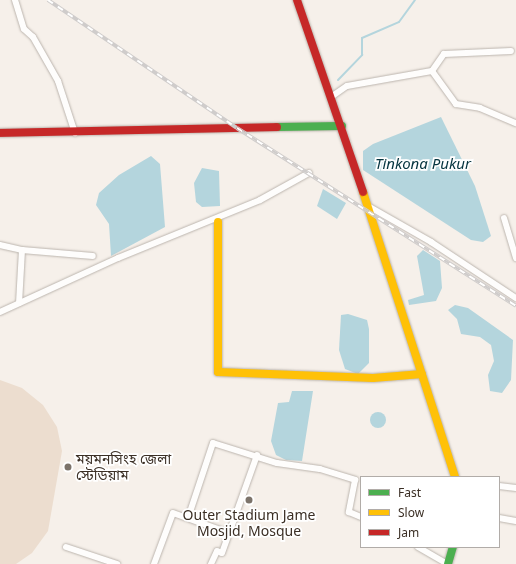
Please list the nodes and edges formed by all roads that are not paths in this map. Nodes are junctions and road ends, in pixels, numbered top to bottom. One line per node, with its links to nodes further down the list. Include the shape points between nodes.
1 (14, 0): 9 (street, via 24,30 33,37 58,81)
2 (297, 0): 5 (street)
3 (511, 51): 4 (street, via 444,54)
4 (432, 71): 5 (street, via 346,86); 6 (street, via 456,104 480,108)
5 (331, 97): 7 (street)
6 (516, 123)
7 (342, 126): 9 (street); 11 (street)
8 (0, 133): 9 (street)
9 (75, 133)
10 (309, 173): 19 (street, via 260,200 118,258)
11 (368, 206): 18 (street); 21 (street)
12 (504, 218): 17 (street)
13 (218, 222): 21 (street, via 218,372 373,378)
14 (0, 245): 15 (street)
15 (22, 250): 16 (street); 19 (street)
16 (92, 256)
17 (516, 258)
18 (516, 298)
19 (19, 303): 20 (street)
20 (0, 312)
21 (422, 374): 23 (street)
22 (257, 455): 24 (street); 28 (street, via 213,443); 31 (street)
23 (455, 476)
24 (358, 481): 27 (street, via 349,512)
25 (500, 486): 26 (street)
26 (516, 488)
27 (360, 517)
28 (188, 518): 31 (street); 36 (street, via 173,513)
29 (500, 518): 30 (street)
30 (516, 521)
31 (229, 533): 37 (street, via 222,554 217,551)
32 (66, 547): 35 (street)
33 (420, 548): 38 (street)
34 (453, 548): 38 (street)
35 (117, 564)
36 (154, 564)
37 (211, 564)
38 (448, 564)

